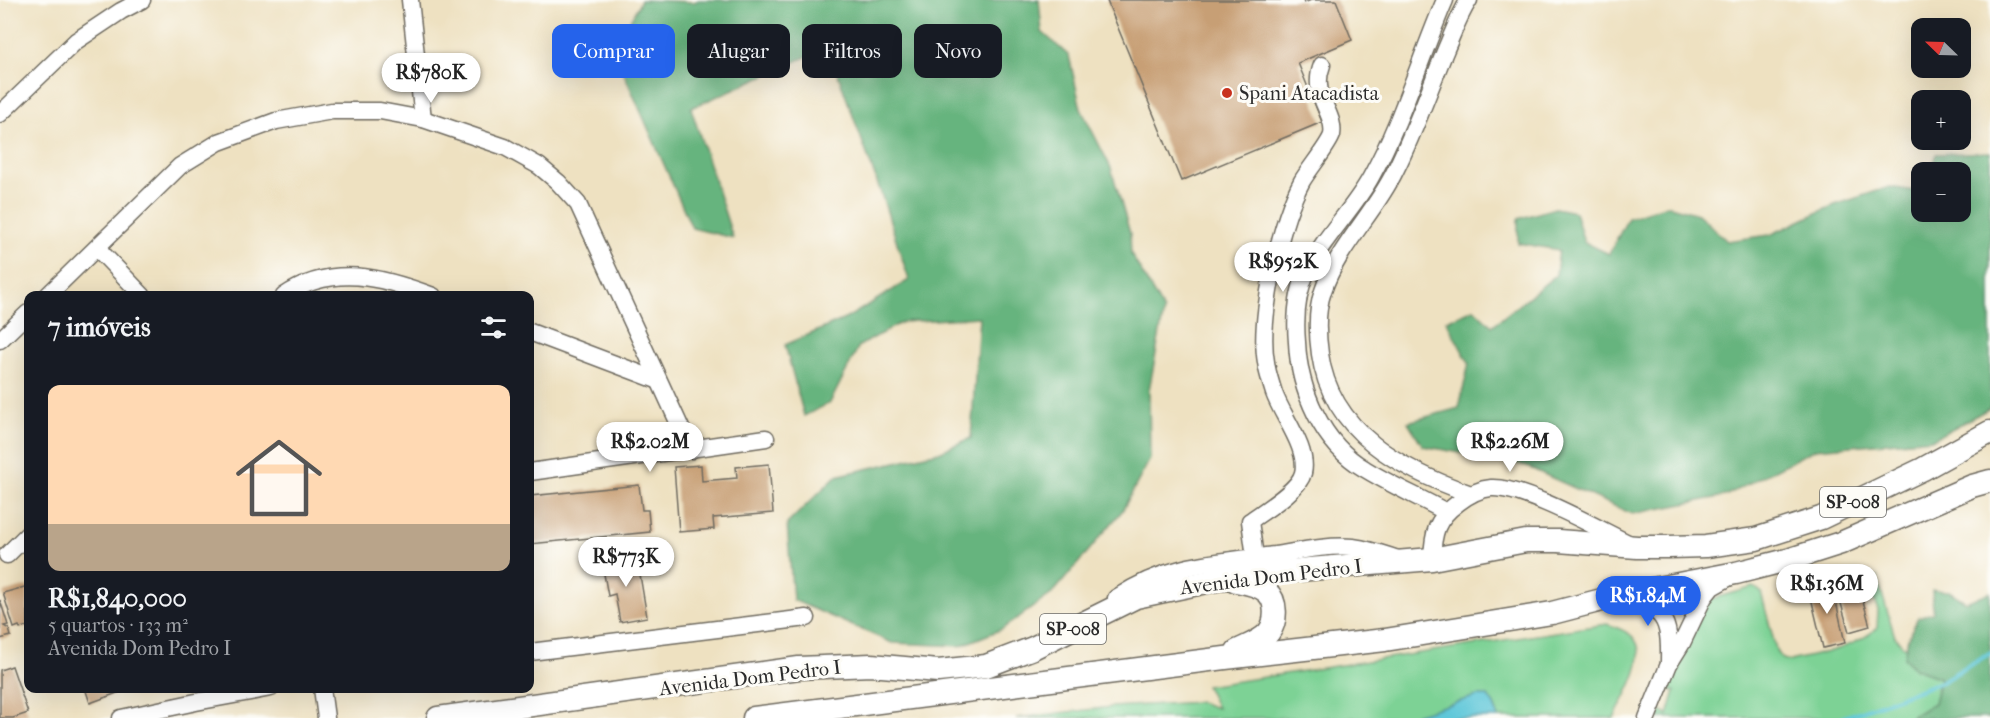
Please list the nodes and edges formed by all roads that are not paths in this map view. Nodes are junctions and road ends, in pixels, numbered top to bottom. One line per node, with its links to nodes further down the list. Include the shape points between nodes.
1 (142, 0): 6 (street, via 76,41)
2 (410, 0): 7 (street)
3 (1446, 0): 4 (street); 23 (street, via 1387,146 1370,179 1324,240 1306,273 1296,324 1298,361 1307,396 1322,426 1364,468)
4 (1465, 6): 22 (street, via 1406,150 1335,264 1323,291 1318,338 1322,370 1339,408 1361,435 1382,452)
5 (1322, 65): 28 (street, via 1319,91 1332,133 1293,200 1273,272 1264,333 1274,394 1305,464 1296,486 1250,521)
6 (0, 114)
7 (423, 119): 8 (street, via 380,111 332,111 276,121 219,142 180,166); 16 (street, via 505,147 539,166 578,204)
8 (97, 248): 9 (street); 10 (street)
9 (52, 291)
10 (138, 291)
11 (291, 291): 12 (street, via 327,277 361,275)
12 (421, 291)
13 (24, 317): 15 (street)
14 (534, 334): 16 (street)
15 (0, 340)
16 (657, 380): 19 (street)
17 (1990, 432): 25 (main road, Avenida Dom Pedro I / SP-008, via 1821,518 1756,538 1706,546)
18 (766, 438): 19 (street)
19 (691, 450): 20 (street)
20 (534, 471)
21 (1990, 481): 31 (main road, Avenida Dom Pedro I / SP-008, via 1841,543)
22 (1471, 494): 23 (street); 25 (street, via 1490,488 1511,490)
23 (1446, 512): 29 (street, via 1432,539)
24 (24, 538): 27 (street)
25 (1637, 547): 29 (main road, Avenida Dom Pedro I / SP-008, via 1526,541)
26 (24, 552): 27 (street)
27 (3, 556)
28 (1255, 557): 30 (street, via 1352,547); 35 (street, via 1190,565 1159,574 1134,586)
29 (1432, 559): 30 (main road, Avenida Dom Pedro I / SP-008)
30 (1407, 562): 32 (main road, Avenida Dom Pedro I / SP-008)
31 (1736, 573): 33 (main road, Avenida Dom Pedro I / SP-008); 38 (street, via 1712,587 1704,597)
32 (1226, 578): 35 (main road, Avenida Dom Pedro I / SP-008, via 1136,597); 37 (main road, via 1253,584 1267,592 1275,616 1270,631 1261,639)
33 (1621, 595): 37 (main road, Avenida Dom Pedro I / SP-008, via 1552,613 1385,640); 38 (street, via 1655,609 1665,620)
34 (807, 618): 36 (street)
35 (1066, 633): 41 (main road, Avenida Dom Pedro I / SP-008, via 986,666 938,670 871,665 800,668)
36 (534, 652)
37 (1225, 658): 44 (main road, Avenida Dom Pedro I / SP-008)
38 (1669, 664): 45 (street)
39 (245, 693): 42 (street)
40 (323, 693): 43 (street)
41 (446, 717)
42 (121, 718)
43 (326, 718)
44 (754, 718)
45 (1647, 718)

